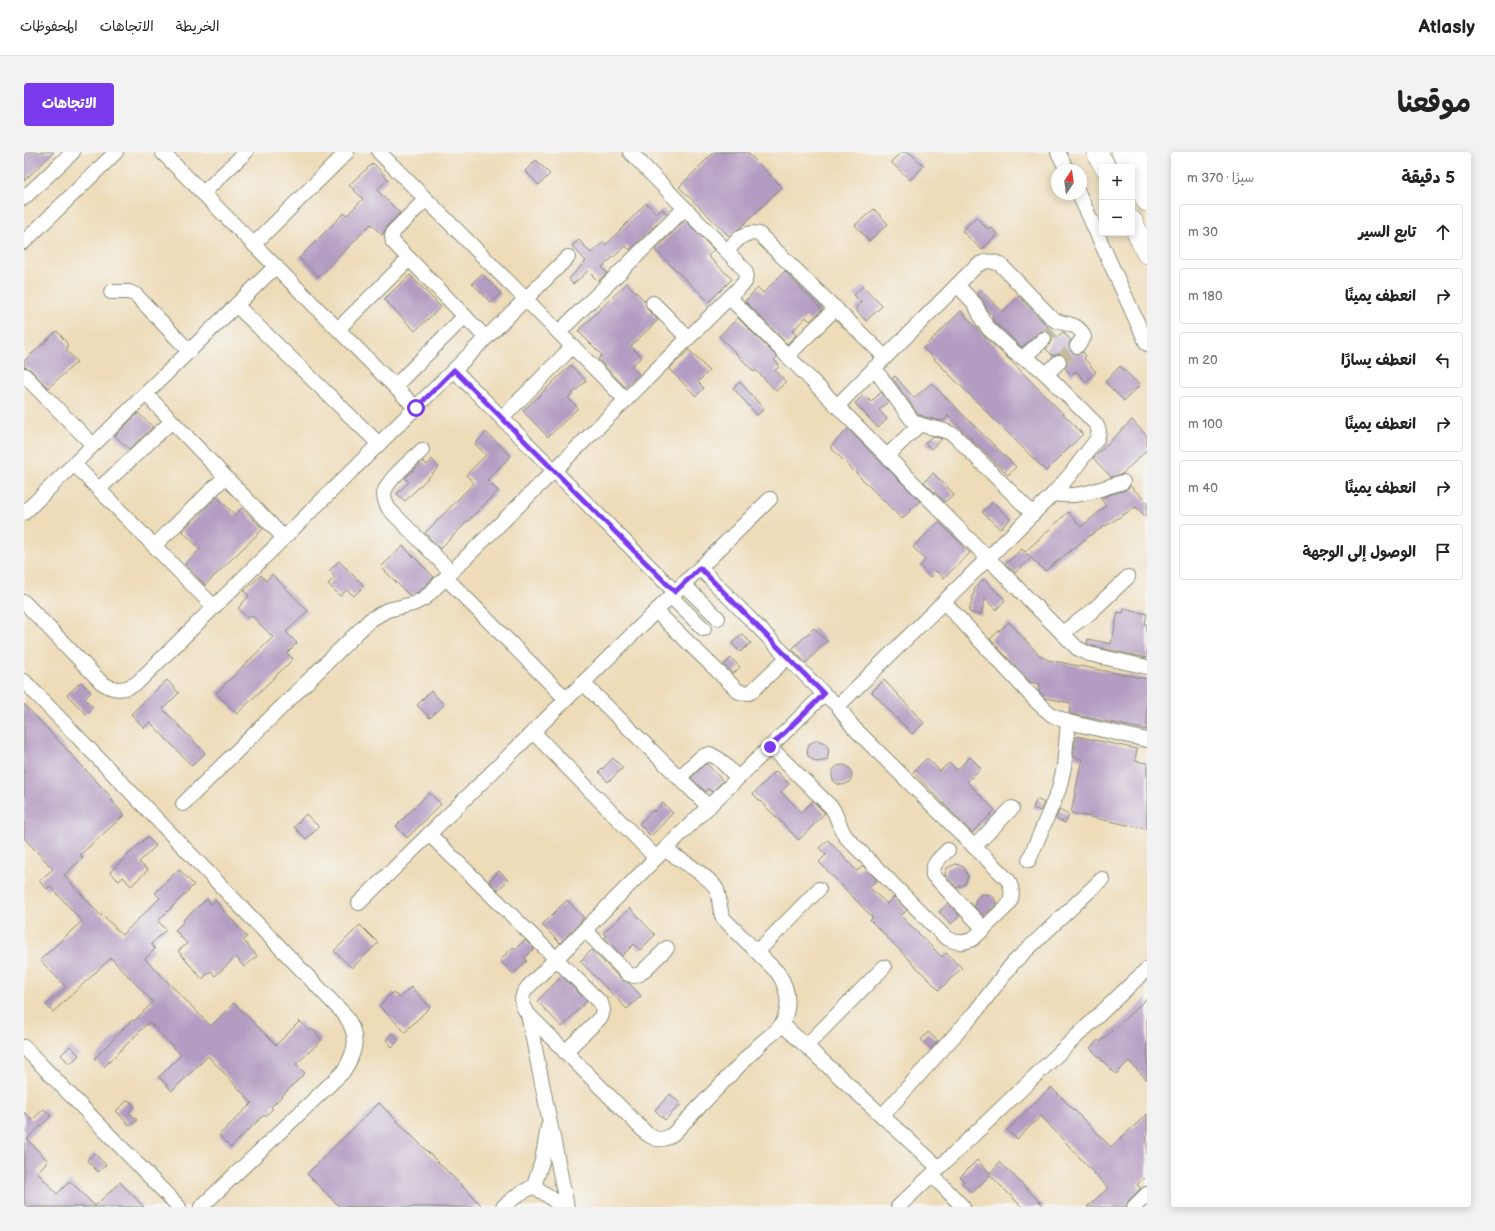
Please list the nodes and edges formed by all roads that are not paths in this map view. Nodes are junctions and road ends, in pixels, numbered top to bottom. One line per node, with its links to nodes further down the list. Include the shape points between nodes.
1 (73, 152): 17 (street)
2 (116, 152): 23 (street)
3 (162, 152): 16 (street)
4 (246, 152): 16 (street)
5 (347, 152): 24 (street)
6 (379, 152): 19 (street)
7 (630, 152): 21 (street)
8 (1058, 152): 12 (street)
9 (1097, 152): 13 (highway)
10 (1122, 152): 14 (highway)
11 (1142, 152): 18 (main road)
12 (1064, 164)
13 (1103, 164)
14 (1128, 164)
15 (1135, 177): 18 (highway)
16 (204, 193): 24 (street)
17 (25, 196)
18 (1145, 197)
19 (426, 199): 28 (street, via 392,236 393,242); 33 (street)
20 (1082, 200): 43 (street)
21 (685, 208): 25 (street); 40 (street)
22 (1135, 227): 26 (highway)
23 (24, 242)
24 (254, 244): 29 (street)
25 (727, 251): 32 (street, via 744,269 747,277 746,282); 36 (street, via 743,235 759,234)
26 (1147, 253)
27 (568, 257): 33 (street)
28 (409, 258): 37 (street); 38 (street)
29 (276, 266): 35 (street); 38 (street)
30 (957, 285): 39 (street, via 981,263 996,262 1053,319); 48 (street); 49 (street, via 975,304 986,325)
31 (111, 292): 46 (street, via 129,292 136,295)
32 (730, 298): 42 (street); 47 (street)
33 (526, 299): 40 (street); 41 (street)
34 (653, 303): 42 (street)
35 (236, 305): 46 (street); 63 (street)
36 (836, 308): 47 (street); 48 (street)
37 (465, 316): 41 (street); 55 (street)
38 (338, 329): 55 (street)
39 (1052, 331): 45 (street, via 1072,324 1083,333 1084,339); 49 (street)
40 (559, 332): 44 (street)
41 (486, 338): 52 (street)
42 (688, 338): 57 (street)
43 (1147, 344)
44 (573, 346): 57 (street); 60 (street)
45 (1077, 346)
46 (189, 351): 56 (street)
47 (787, 356): 58 (street)
48 (885, 357): 51 (street)
49 (1024, 358): 53 (street)
50 (1059, 362): 53 (street)
51 (874, 368): 58 (street); 62 (street)
52 (454, 370): 59 (street); 60 (street)
53 (1046, 374): 72 (street, via 1096,424 1099,431 1097,439)
54 (24, 375): 64 (street)
55 (394, 386): 59 (street)
56 (146, 394): 61 (street); 64 (street)
57 (626, 400): 68 (street)
58 (837, 406): 66 (street)
59 (416, 408): 63 (street)
60 (502, 418): 68 (street)
61 (172, 421): 69 (street); 71 (street)
62 (919, 425): 66 (street); 75 (street, via 944,430 955,436)
63 (379, 444): 76 (street)
64 (93, 445): 67 (street)
65 (422, 450): 80 (street, via 387,485 385,500 389,509)
66 (887, 456): 78 (street)
67 (74, 464): 71 (street); 74 (street)
68 (554, 470): 80 (street); 82 (street)
69 (225, 477): 76 (street); 77 (street)
70 (1123, 482): 72 (street, via 1083,494)
71 (99, 489): 77 (street)
72 (1053, 494): 75 (street)
73 (770, 498): 79 (street)
74 (24, 512)
75 (1033, 514): 78 (street)
76 (284, 538): 86 (street)
77 (154, 546): 86 (street)
78 (988, 558): 85 (street); 91 (street)
79 (700, 568): 82 (street); 92 (street)
80 (448, 575): 97 (street); 105 (street, via 422,600 387,610 370,620)
81 (1128, 577): 91 (street, via 1090,613)
82 (676, 591): 83 (street); 87 (street); 88 (street)
83 (700, 600): 88 (street); 89 (street)
84 (24, 602): 86 (street, via 101,682 118,690 137,683)
85 (944, 602): 98 (street); 99 (street, via 1045,710)
86 (214, 607)
87 (656, 611): 92 (street, via 739,692 753,690); 94 (street)
88 (688, 613): 90 (street)
89 (718, 618)
90 (704, 629)
91 (1062, 633): 93 (street, via 1077,648 1089,654)
92 (788, 657): 96 (street)
93 (1147, 667)
94 (583, 683): 97 (street); 103 (street)
95 (25, 684): 134 (street, via 346,1015 354,1032 354,1051 343,1072)
96 (824, 694): 98 (street); 102 (street)
97 (566, 699): 100 (street)
98 (838, 706): 109 (street, via 853,727)
99 (1068, 722): 101 (street); 112 (street, via 1064,767 1059,789)
100 (533, 732): 108 (street); 111 (street)
101 (1147, 740)
102 (770, 747): 104 (street); 116 (street, via 832,808 846,837 945,937 958,943 966,942)
103 (679, 778): 104 (street, via 701,757 710,754 719,759); 106 (street)
104 (738, 778): 106 (street)
105 (183, 804)
106 (708, 807): 111 (street)
107 (1012, 808): 109 (street)
108 (429, 834): 115 (street); 120 (street)
109 (974, 846): 116 (street, via 1008,880 1012,890 1008,905)
110 (948, 850): 116 (street, via 935,863 933,875)
111 (661, 854): 117 (street); 119 (street, via 711,881 718,892 723,918)
112 (1030, 860)
113 (1102, 879): 128 (street, via 1013,962 973,1015)
114 (819, 889): 119 (street)
115 (359, 903)
116 (984, 929)
117 (585, 930): 118 (street, via 628,974 634,976 640,974); 120 (street)
118 (667, 948)
119 (757, 952): 124 (street, via 783,980 788,998)
120 (556, 959): 123 (street, via 524,991 522,1006); 127 (street, via 601,1003 603,1010 601,1017)
121 (884, 967): 125 (street)
122 (1147, 969): 130 (street)
123 (528, 1014): 127 (street); 129 (street)
124 (782, 1024): 125 (street); 127 (street, via 674,1133 664,1139 654,1139 647,1134)
125 (806, 1046): 128 (street)
126 (24, 1047): 133 (street)
127 (565, 1052)
128 (882, 1116): 130 (street)
129 (550, 1121): 131 (street); 137 (street)
130 (936, 1171): 138 (street); 139 (street)
131 (534, 1186): 135 (street); 136 (street)
132 (1147, 1194): 140 (street)
133 (179, 1207)
134 (201, 1207)
135 (503, 1207)
136 (561, 1207)
137 (567, 1207)
138 (898, 1207)
139 (963, 1207)
140 (1134, 1207)

